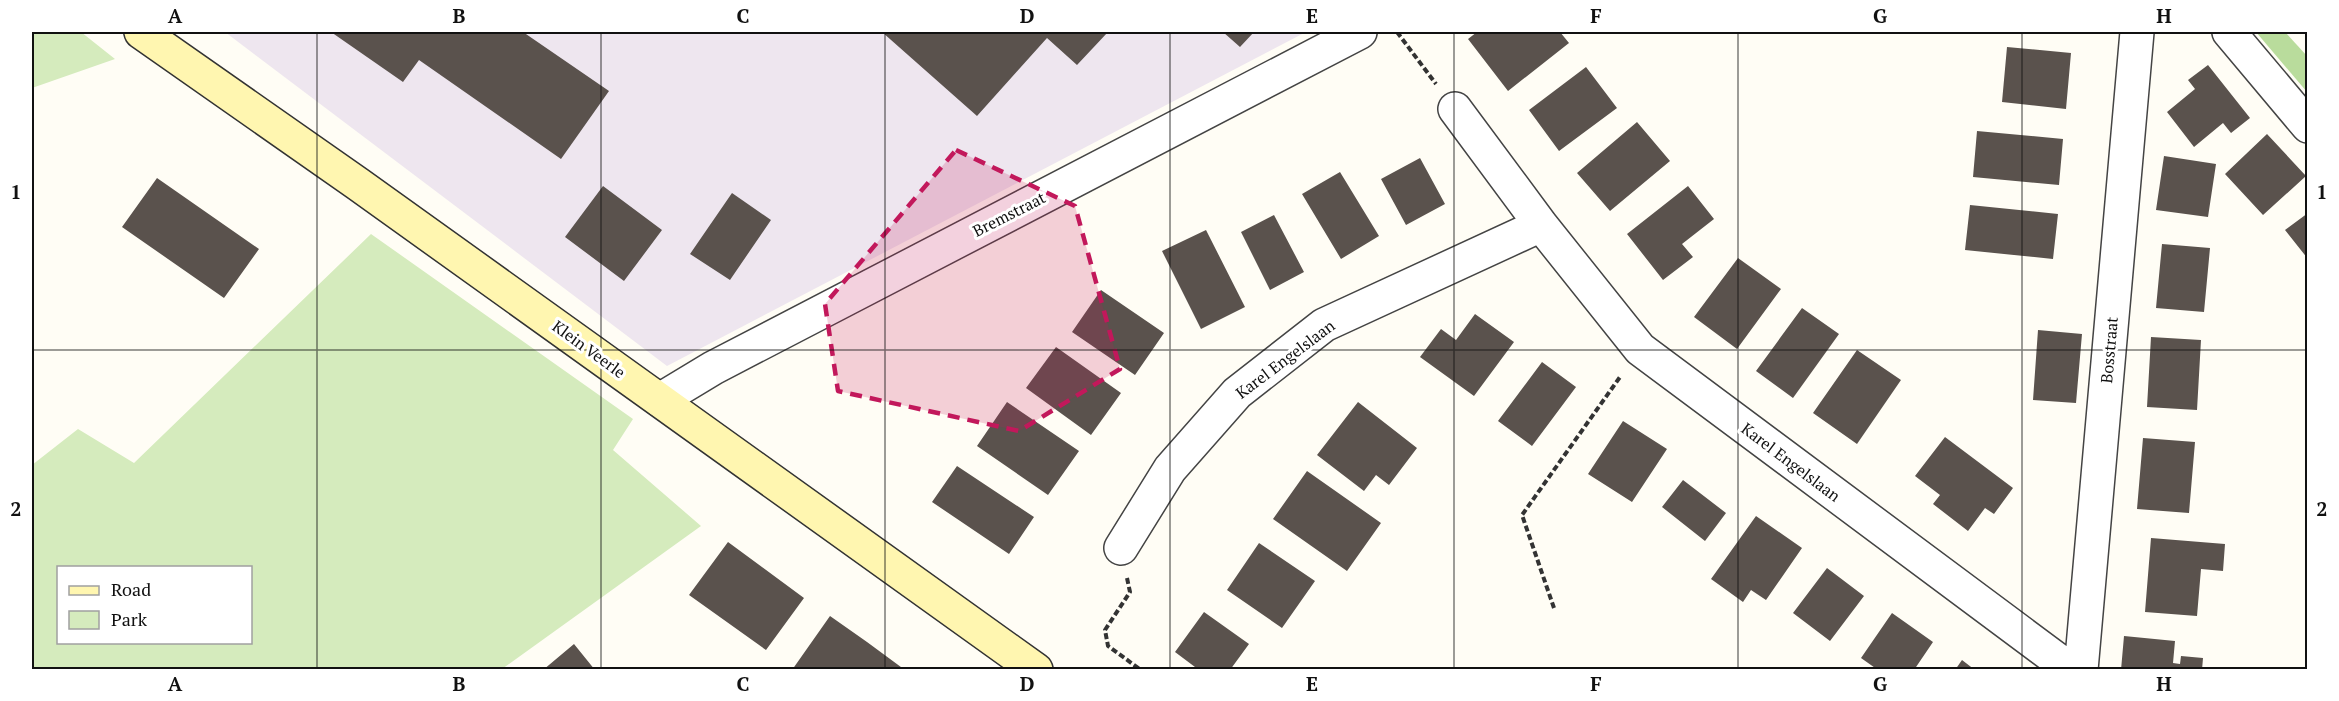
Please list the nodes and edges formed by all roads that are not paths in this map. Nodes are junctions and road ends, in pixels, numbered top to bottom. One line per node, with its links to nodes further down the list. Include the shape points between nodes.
1 (141, 32): 8 (main road, Klein Veerle)
2 (1360, 32): 8 (street, Bremstraat, via 713,368)
3 (2137, 32): 12 (street, Bosstraat)
4 (2229, 32): 6 (street)
5 (1455, 110): 7 (street, Karel Engelslaan)
6 (2307, 126)
7 (1541, 225): 9 (street, Karel Engelslaan, via 1324,325 1237,393 1170,469); 11 (street, Karel Engelslaan, via 1640,349)
8 (660, 400): 10 (main road, Klein Veerle)
9 (1121, 548)
10 (1036, 669)
11 (2071, 669)
12 (2081, 669)

